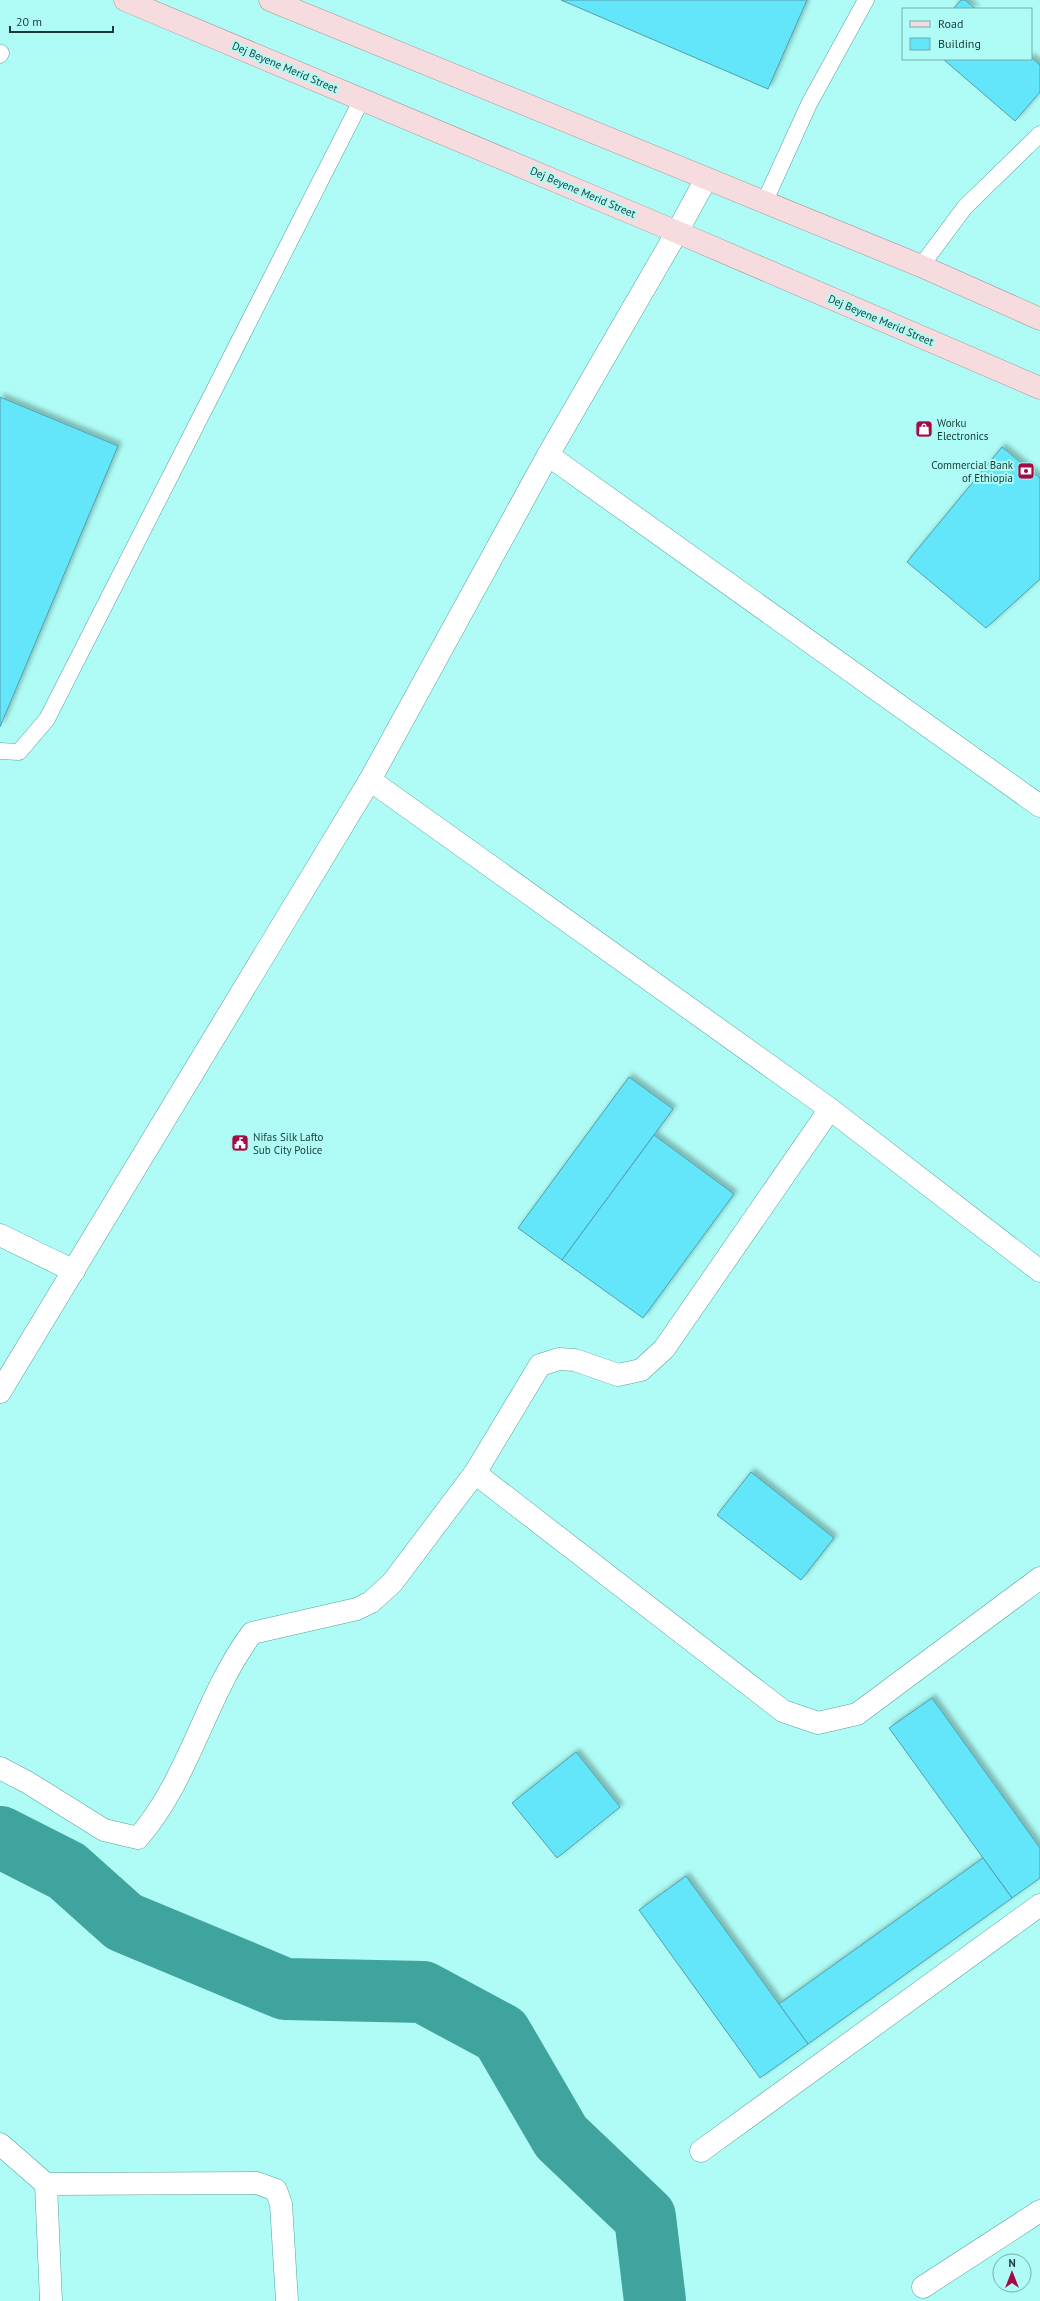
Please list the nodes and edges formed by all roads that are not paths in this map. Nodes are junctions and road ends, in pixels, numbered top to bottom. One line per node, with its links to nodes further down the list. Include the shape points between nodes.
1 (125, 0): 4 (main road, Dej Beyene Merid Street)
2 (270, 0): 6 (main road)
3 (866, 0): 7 (lane, via 809,104)
4 (362, 100): 8 (main road, Dej Beyene Merid Street); 13 (lane, via 47,719 20,752)
5 (1040, 134): 9 (lane, via 965,207)
6 (706, 179): 7 (main road); 8 (street)
7 (764, 203): 9 (main road)
8 (677, 232): 11 (main road, Dej Beyene Merid Street); 12 (street)
9 (920, 266): 10 (main road)
10 (1040, 319)
11 (1040, 388)
12 (548, 455): 14 (street); 15 (street)
13 (0, 750)
14 (370, 780): 16 (street); 18 (street)
15 (1040, 806)
16 (830, 1109): 19 (street); 21 (street, via 664,1349 641,1370 618,1375 575,1360 559,1358 540,1365)
17 (0, 1235): 18 (street)
18 (74, 1271): 20 (street)
19 (1040, 1271)
20 (0, 1392)
21 (475, 1472): 22 (street, via 783,1711 818,1723 857,1714); 23 (street, via 392,1582 371,1602 357,1609 252,1633 236,1653 172,1789 155,1819 138,1838 104,1830)
22 (1040, 1578)
23 (0, 1768)
24 (1040, 1905): 26 (street)
25 (0, 2144): 27 (street)
26 (701, 2151)
27 (46, 2184): 30 (street); 31 (street, via 258,2183 276,2190 281,2204)
28 (1040, 2211): 29 (street)
29 (923, 2287)
30 (51, 2301)
31 (287, 2301)

